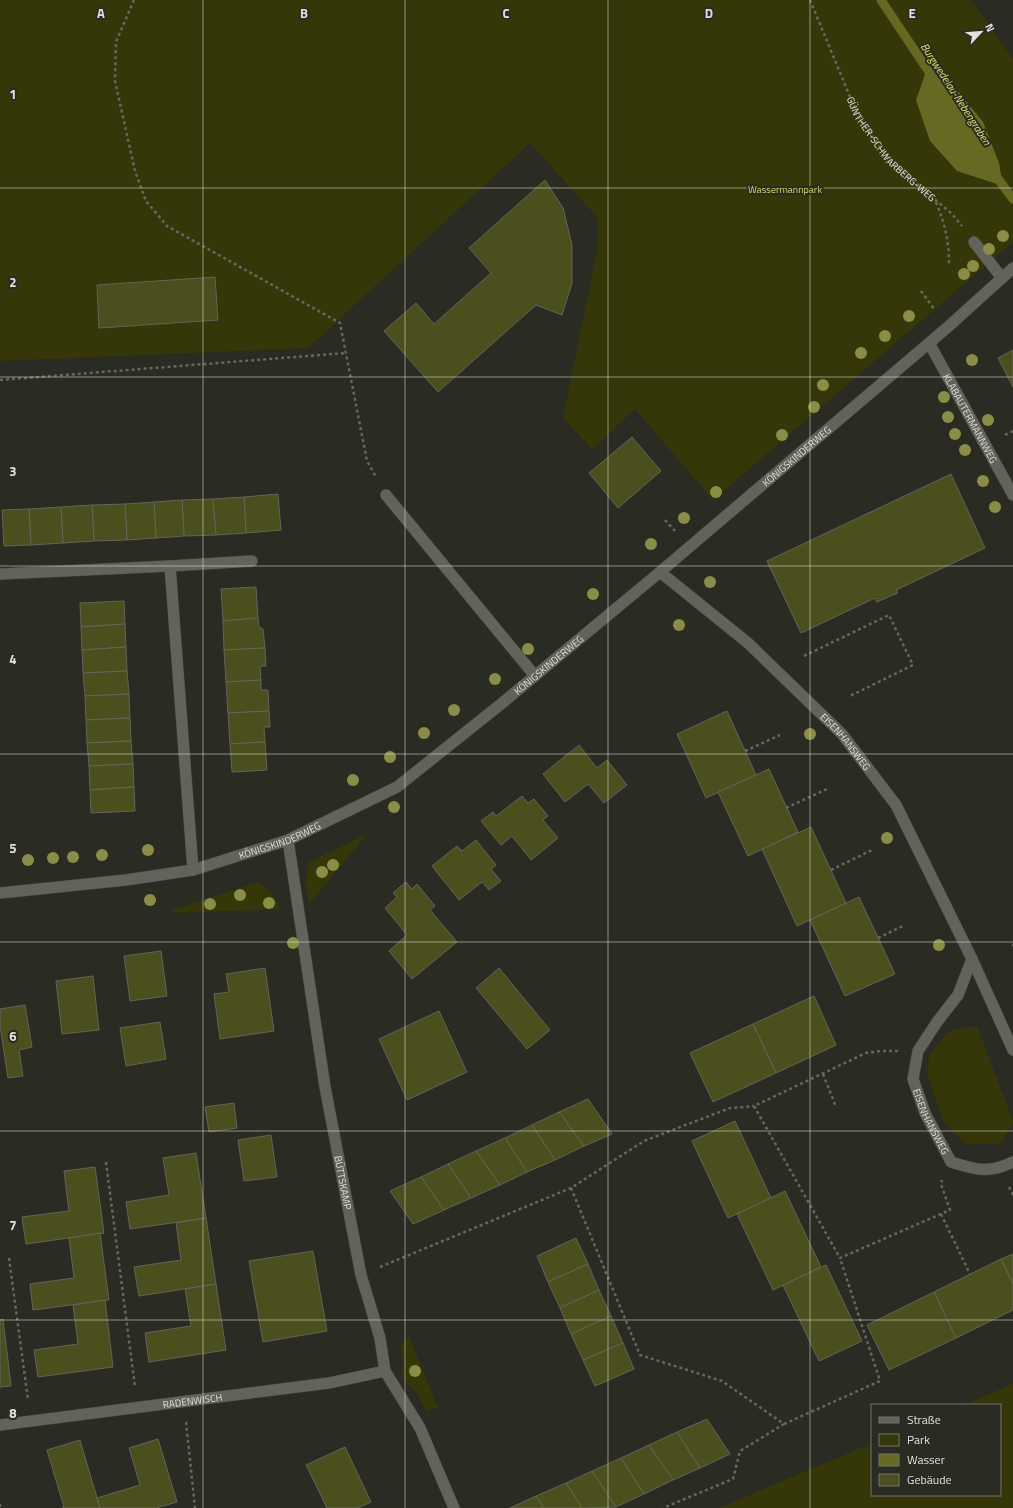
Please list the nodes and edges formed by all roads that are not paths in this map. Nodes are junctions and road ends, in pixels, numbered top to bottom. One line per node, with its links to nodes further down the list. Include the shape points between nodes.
1 (974, 242): 3 (street)
2 (1013, 268): 3 (street, KÖNIGSKINDERWEG)
3 (1002, 278): 4 (street, KÖNIGSKINDERWEG)
4 (929, 342): 6 (street, KLABAUTERMANNWEG); 9 (street, KÖNIGSKINDERWEG)
5 (386, 495): 11 (street)
6 (1013, 495)
7 (252, 561): 8 (street)
8 (170, 566): 10 (street); 13 (street)
9 (660, 572): 11 (street, KÖNIGSKINDERWEG); 15 (street, EISENHANSWEG, via 748,643 842,734 896,805)
10 (0, 574)
11 (535, 676): 12 (street, KÖNIGSKINDERWEG, via 397,787)
12 (288, 840): 13 (street, KÖNIGSKINDERWEG); 18 (street, BÜTTSKAMP, via 325,1087 361,1274 380,1338)
13 (193, 870): 14 (street, KÖNIGSKINDERWEG, via 126,880)
14 (0, 893)
15 (972, 959): 16 (street, EISENHANSWEG); 17 (street, EISENHANSWEG, via 958,995 918,1051 913,1079 925,1113 952,1162 978,1170 999,1168)
16 (1013, 1050)
17 (1013, 1162)
18 (385, 1371): 19 (street, RADENWISCH, via 329,1383); 20 (street, BÜTTSKAMP, via 420,1428)
19 (0, 1425)
20 (454, 1508)

